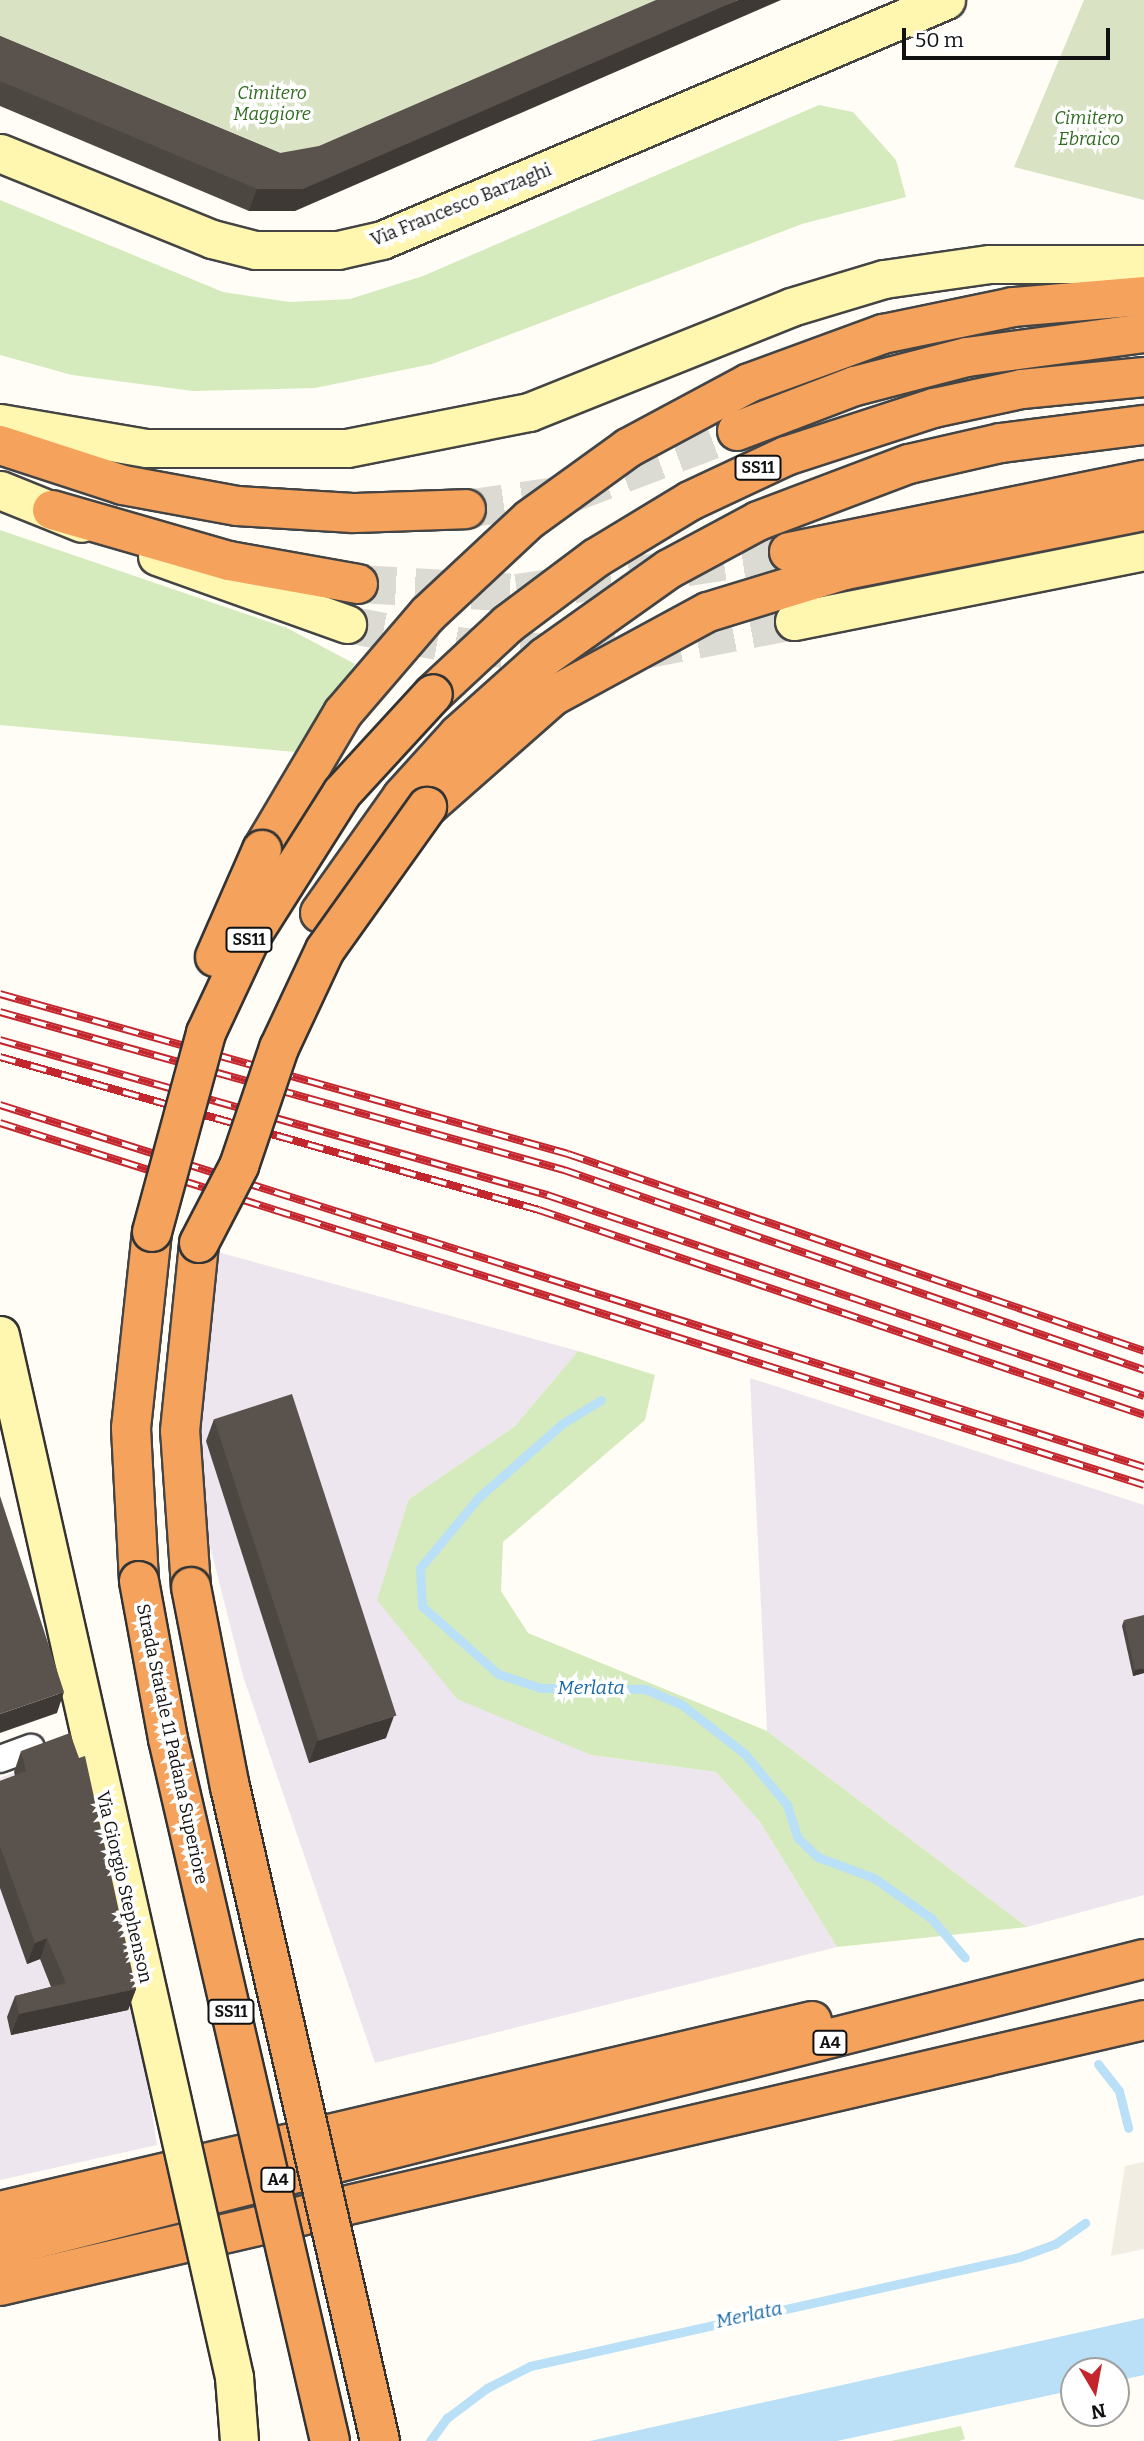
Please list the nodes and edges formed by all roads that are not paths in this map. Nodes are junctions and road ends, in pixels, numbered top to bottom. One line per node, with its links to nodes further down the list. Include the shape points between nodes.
1 (946, 0): 2 (street, Via Francesco Barzaghi, via 382,240 338,250 255,250 212,239)
2 (0, 153)
3 (1144, 264): 7 (street, via 990,264 884,279 739,327 529,412 347,448 146,448)
4 (1144, 296): 21 (highway, bridge, via 1060,300 927,323 836,349 706,403 602,465 530,519 462,580 360,690 262,850 187,1023 155,1131)
5 (1144, 333): 9 (highway, via 955,360 855,386)
6 (1144, 377): 21 (highway, Strada Statale 11 Padana Superiore / SS11, bridge, via 1022,389 839,436 749,472 640,530 553,588 433,694 342,793 252,934 206,1033)
7 (0, 422)
8 (1144, 425): 22 (highway, SS11, bridge, via 954,453 808,500 629,594 498,697 402,797 292,964 250,1057)
9 (737, 431)
10 (0, 445): 13 (highway, via 123,485 237,506 365,513)
11 (1144, 480): 17 (highway)
12 (0, 490): 14 (street)
13 (466, 509)
14 (52, 510): 18 (highway, via 240,563); 20 (street, via 153,555)
15 (1144, 511): 22 (highway, bridge, via 789,585 708,612 583,676 464,770 362,891 300,998 239,1166)
16 (1144, 551): 19 (street)
17 (789, 552)
18 (358, 584)
19 (794, 621)
20 (347, 624)
21 (152, 1232): 35 (highway, Strada Statale 11 Padana Superiore / SS11, bridge, via 131,1428 146,1633)
22 (199, 1243): 36 (highway, SS11, bridge, via 180,1430 191,1587 230,1787)
23 (0, 1335): 34 (street, Via Giorgio Stephenson, bridge, via 234,2377)
24 (31, 1748): 25 (street)
25 (0, 1759)
26 (1144, 1959): 27 (highway, A4)
27 (1104, 1969): 30 (highway, via 839,2015); 31 (highway, A4)
28 (1144, 2020): 29 (highway)
29 (376, 2202): 32 (highway); 33 (highway)
30 (0, 2211)
31 (0, 2248)
32 (0, 2286)
33 (0, 2308)
34 (239, 2441)
35 (330, 2441)
36 (380, 2441)

